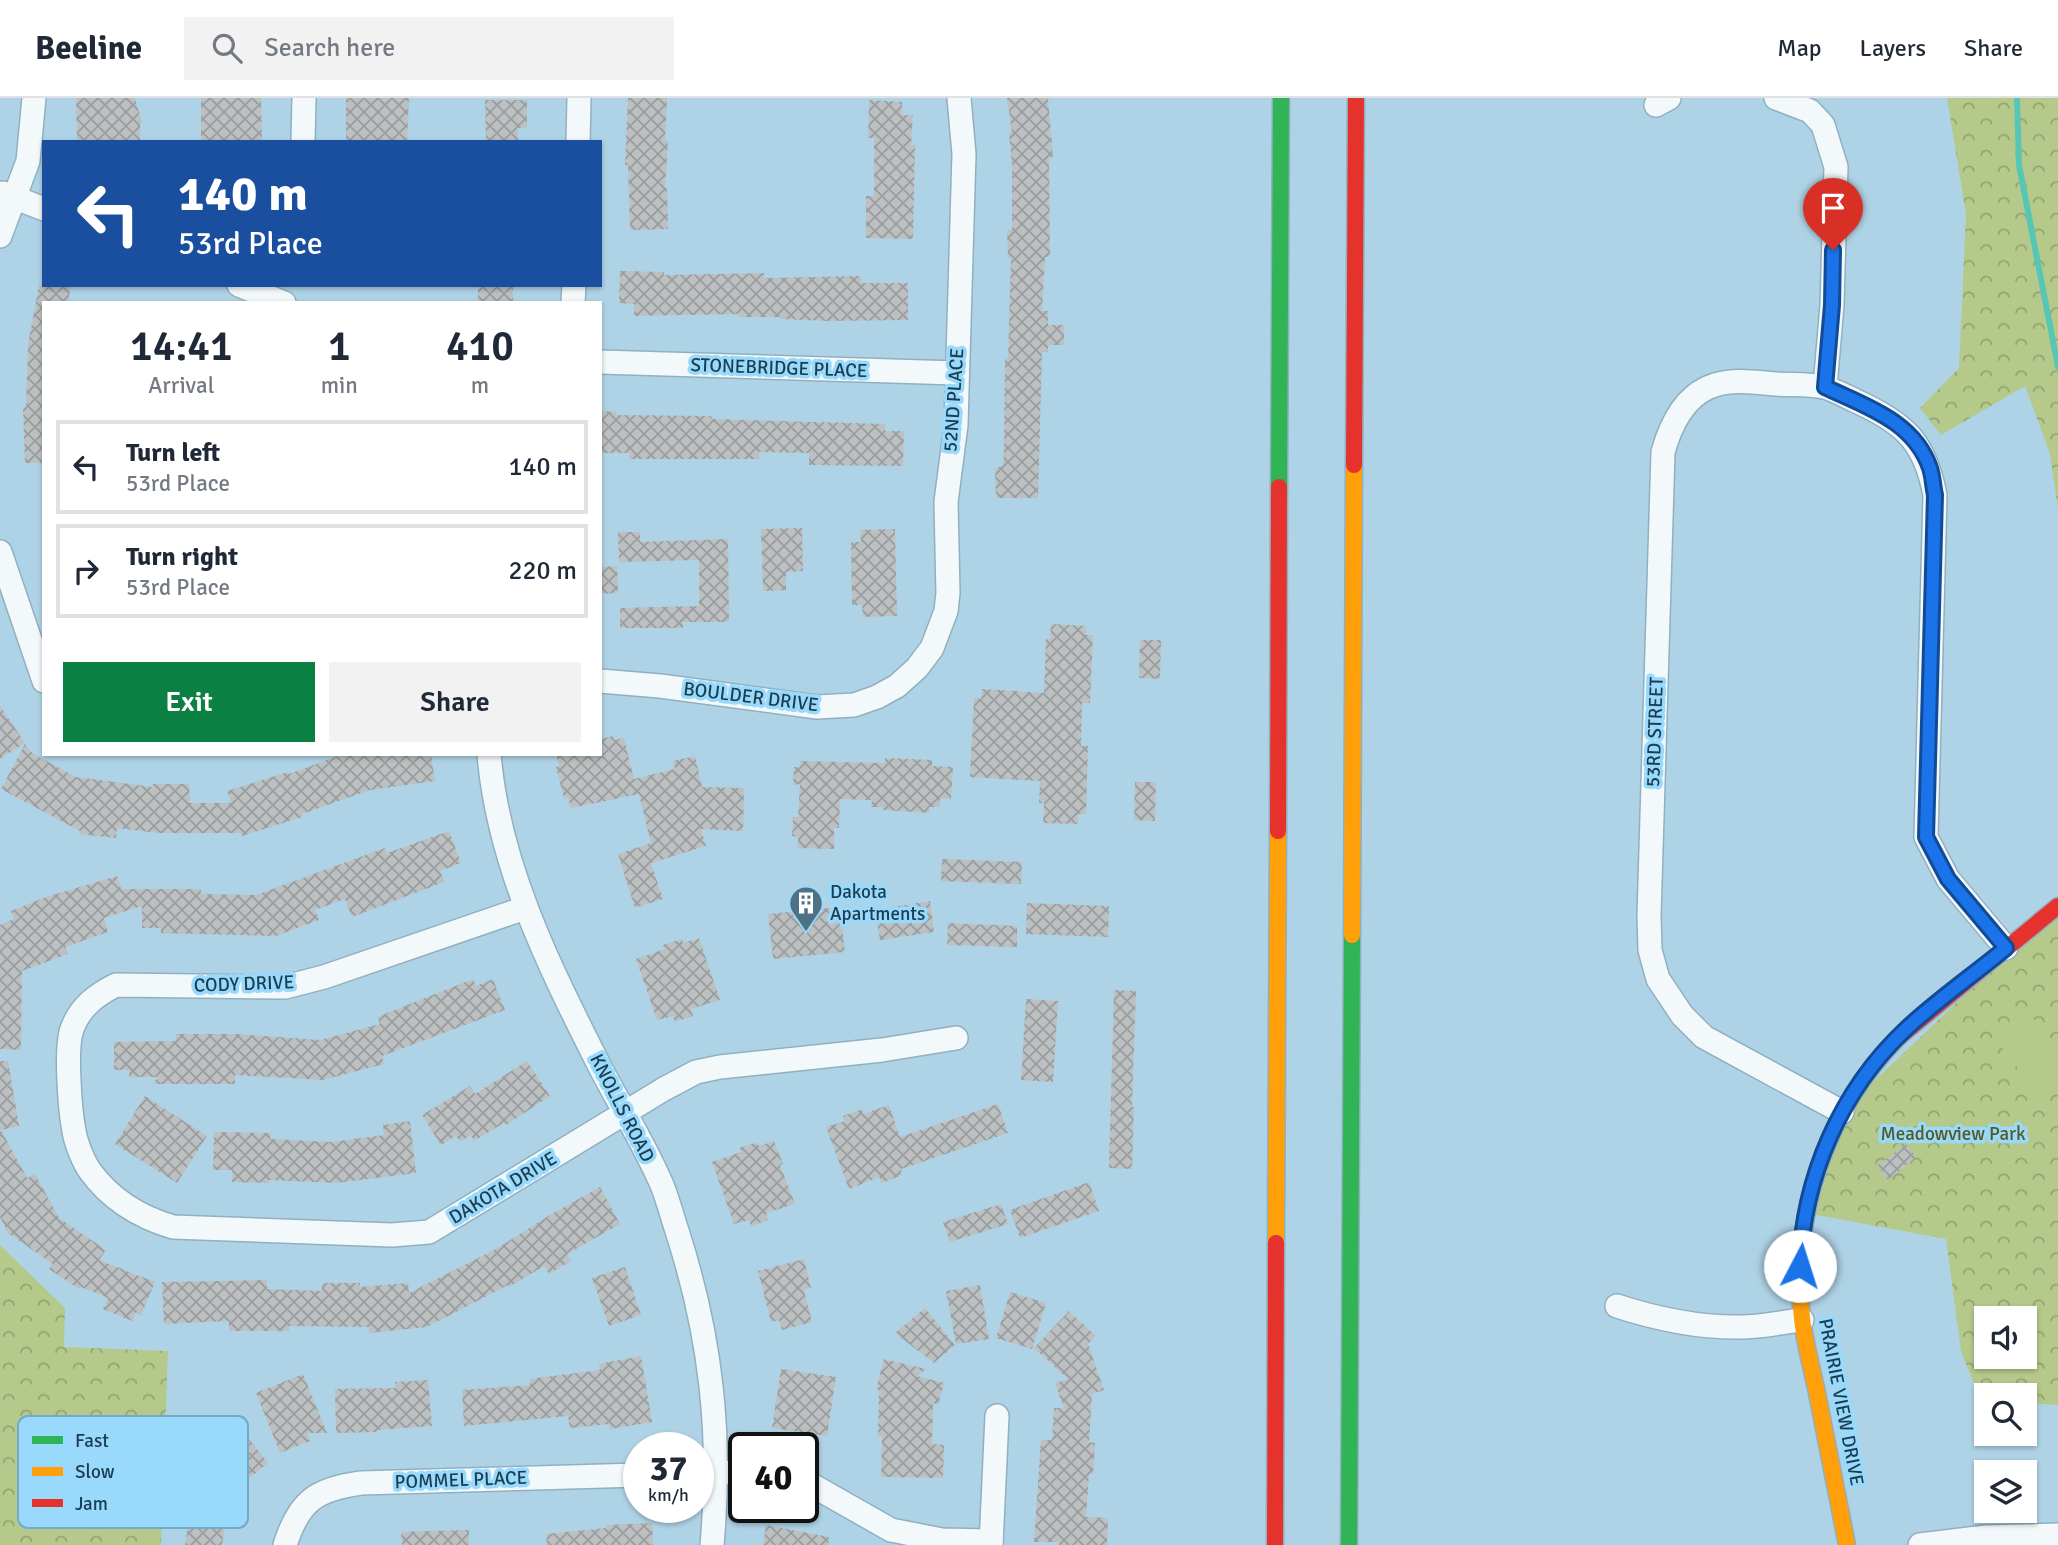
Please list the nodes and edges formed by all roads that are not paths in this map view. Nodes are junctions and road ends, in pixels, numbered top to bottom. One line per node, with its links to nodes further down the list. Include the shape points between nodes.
1 (34, 98): 10 (street, via 28,161)
2 (304, 98): 8 (street)
3 (579, 98): 9 (street)
4 (959, 98): 17 (street, 52ND PLACE, via 964,154)
5 (1281, 98): 42 (main road)
6 (1356, 98): 43 (main road)
7 (1776, 98): 18 (street, via 1810,111 1822,125 1836,167)
8 (303, 140)
9 (578, 140)
10 (7, 195): 11 (street); 12 (street)
11 (42, 208)
12 (0, 236)
13 (244, 287): 14 (street)
14 (260, 294): 15 (street)
15 (279, 301)
16 (602, 362): 17 (street, STONEBRIDGE PLACE)
17 (957, 373): 22 (street, 52ND PLACE, via 946,502 946,611 932,648)
18 (1825, 387): 26 (street, via 1886,415 1903,428 1930,468 1935,495 1926,837 1948,879); 30 (street, 53RD STREET, via 1735,381 1707,388 1687,404 1670,428 1663,452 1649,916 1650,950 1658,979 1682,1015 1704,1037)
19 (0, 552): 20 (street)
20 (42, 675)
21 (602, 681): 22 (street, BOULDER DRIVE, via 817,707 854,705)
22 (897, 686)
23 (489, 756): 25 (street, KNOLLS ROAD, via 499,817)
24 (2058, 906): 26 (main road, PRAIRIE VIEW DRIVE)
25 (526, 908): 28 (street, CODY DRIVE, via 285,987 116,985 81,1011); 29 (street, KNOLLS ROAD, via 599,1065)
26 (2004, 946): 30 (main road, PRAIRIE VIEW DRIVE, via 1882,1053)
27 (956, 1038): 29 (street, DAKOTA DRIVE, via 696,1072)
28 (68, 1046): 29 (street, DAKOTA DRIVE, via 74,1133 89,1169 114,1199 173,1227 392,1235 429,1232)
29 (626, 1112): 34 (street, KNOLLS ROAD, via 662,1186 692,1275 705,1331 714,1406)
30 (1842, 1112): 32 (main road, PRAIRIE VIEW DRIVE, via 1818,1167 1806,1213 1801,1248)
31 (1617, 1306): 32 (street, via 1712,1327)
32 (1802, 1320): 44 (main road, PRAIRIE VIEW DRIVE)
33 (998, 1416): 39 (street)
34 (711, 1432)
35 (623, 1475): 40 (street, POMMEL PLACE, via 334,1487 307,1502)
36 (819, 1489): 39 (street, via 891,1530)
37 (710, 1523): 41 (street, KNOLLS ROAD)
38 (2058, 1535): 45 (street)
39 (991, 1543)
40 (285, 1545)
41 (712, 1545)
42 (1275, 1545)
43 (1349, 1545)
44 (1847, 1545)
45 (1920, 1545)

